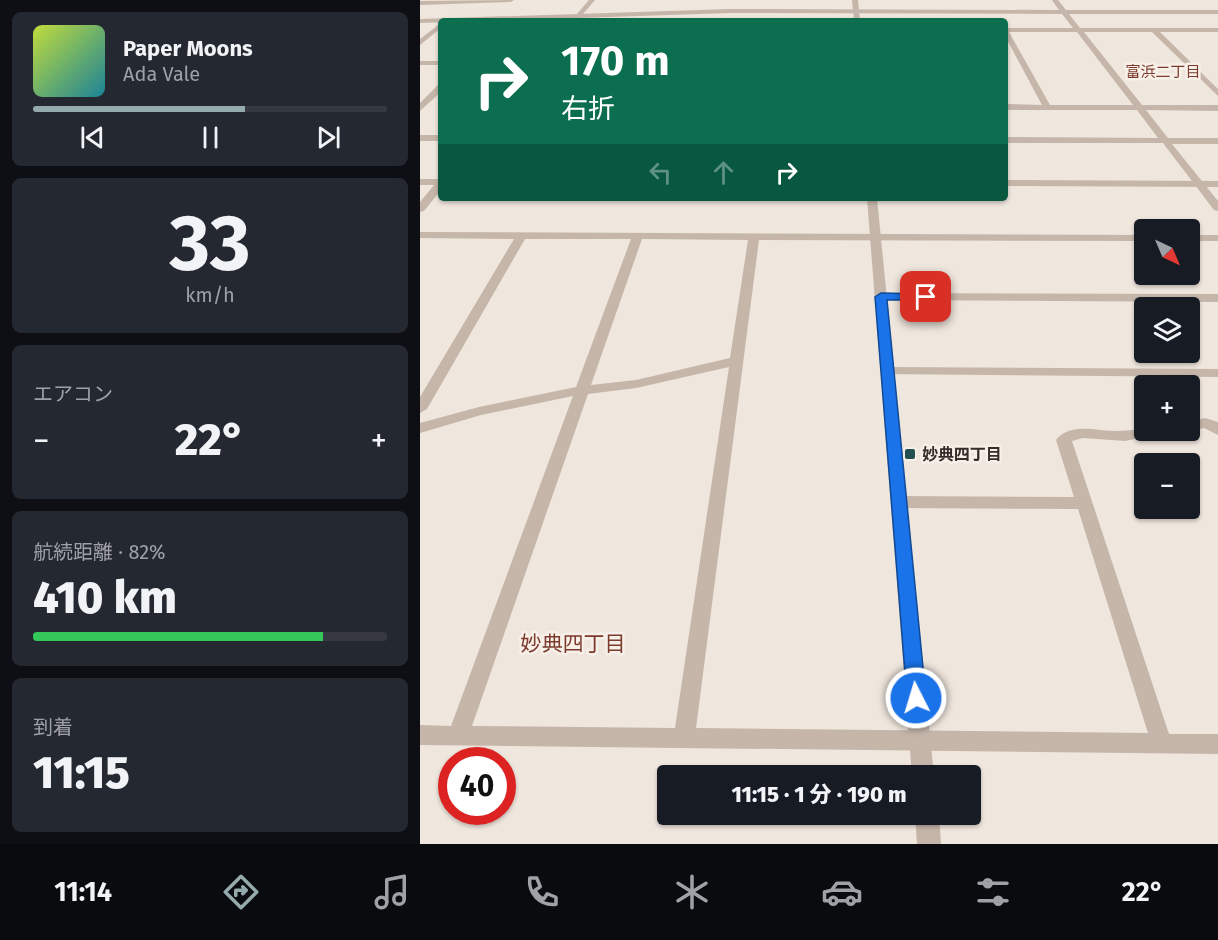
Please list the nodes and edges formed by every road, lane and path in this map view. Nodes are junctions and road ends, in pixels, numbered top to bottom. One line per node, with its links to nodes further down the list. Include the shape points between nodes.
1 (511, 0): 5 (street)
2 (592, 0): 10 (street)
3 (855, 0): 6 (street)
4 (1055, 0): 7 (street)
5 (420, 3)
6 (856, 11): 7 (street); 10 (street, via 729,11); 11 (street)
7 (1065, 11): 8 (street); 17 (street)
8 (1203, 12): 9 (street); 12 (street)
9 (1218, 12)
10 (576, 18)
11 (857, 18)
12 (1210, 18)
13 (438, 20): 14 (street)
14 (420, 21)
15 (438, 27): 21 (street)
16 (1008, 30): 17 (street)
17 (1080, 30): 18 (street); 29 (street)
18 (1154, 30): 19 (street); 25 (street)
19 (1218, 30)
20 (1008, 36): 27 (street)
21 (420, 42)
22 (420, 63): 23 (street)
23 (438, 63)
24 (438, 90): 28 (street)
25 (1218, 94)
26 (1008, 107): 27 (street)
27 (1047, 107): 29 (street)
28 (420, 108)
29 (1141, 108): 30 (street); 34 (street)
30 (1218, 108)
31 (420, 138): 32 (street)
32 (438, 138)
33 (1008, 140): 34 (street)
34 (1166, 141): 35 (street); 39 (street)
35 (1218, 141)
36 (420, 182): 37 (street)
37 (438, 182)
38 (1008, 183): 39 (street)
39 (1200, 184): 40 (street); 43 (street)
40 (1218, 184)
41 (438, 186): 44 (street)
42 (872, 201): 49 (street)
43 (1218, 208)
44 (420, 209)
45 (420, 235): 46 (street)
46 (521, 236): 47 (street); 59 (street)
47 (637, 237): 48 (street); 58 (street)
48 (754, 237): 49 (street); 55 (street)
49 (876, 237): 50 (street); 53 (street)
50 (1134, 238)
51 (1200, 238): 52 (street)
52 (1218, 238)
53 (881, 297): 54 (street); 56 (street)
54 (1218, 298)
55 (737, 361): 58 (street, via 636,384); 68 (street)
56 (888, 371): 57 (street); 64 (street)
57 (1218, 373)
58 (582, 390): 61 (street, via 479,411); 67 (street)
59 (420, 410)
60 (1200, 424): 62 (street)
61 (420, 428)
62 (1218, 430)
63 (1134, 434): 65 (street, via 1069,435 1064,440)
64 (898, 502): 65 (street); 69 (street)
65 (1083, 503): 70 (street)
66 (420, 735): 67 (street)
67 (458, 735): 68 (street)
68 (684, 738): 69 (street)
69 (920, 742): 70 (street); 72 (street)
70 (1162, 744): 71 (street)
71 (1218, 744)
72 (922, 765)
73 (928, 825): 74 (street)
74 (929, 844)

